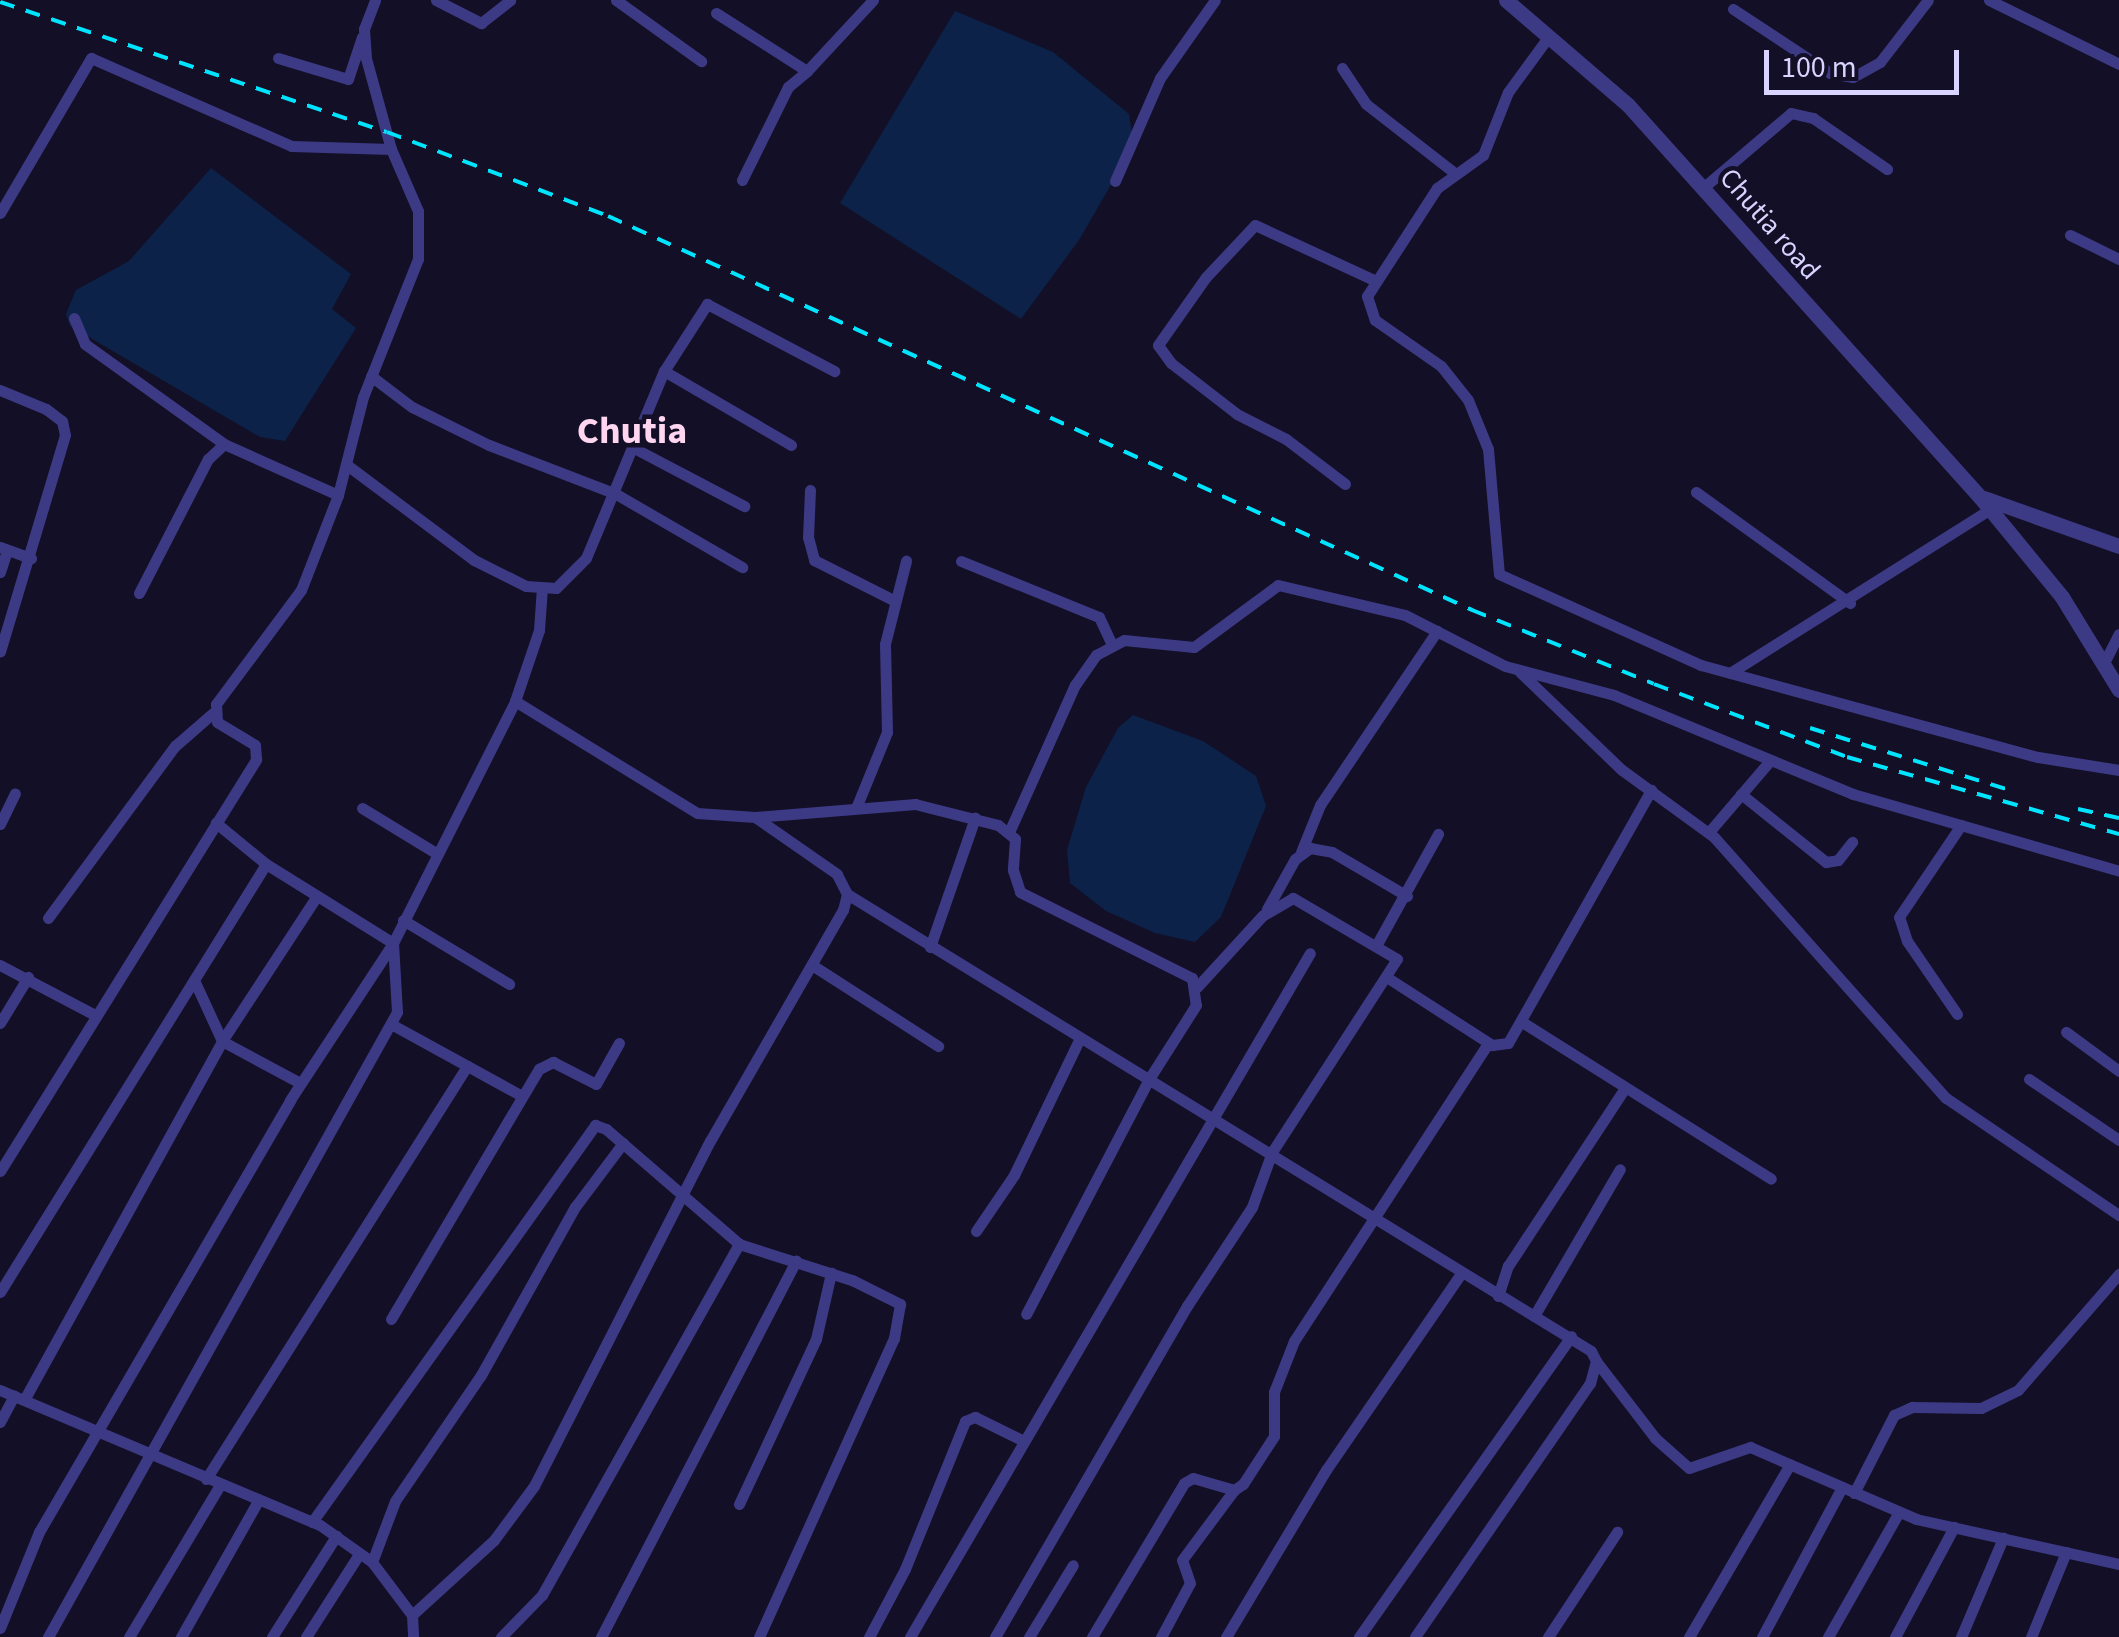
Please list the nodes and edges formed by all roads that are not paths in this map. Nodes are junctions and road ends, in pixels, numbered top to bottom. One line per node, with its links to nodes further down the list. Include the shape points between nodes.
1 (375, 0): 12 (street)
2 (436, 0): 3 (street, via 488,23)
3 (510, 0)
4 (616, 0): 15 (street)
5 (873, 0): 18 (street)
6 (1215, 0): 23 (street, via 1160,78)
7 (1928, 0): 10 (street, via 1880,62 1853,77 1830,73)
8 (1989, 0): 16 (street)
9 (1511, 2): 13 (street, Chutia road)
10 (1733, 9)
11 (716, 13): 18 (street)
12 (364, 28): 14 (street, via 348,79); 19 (street)
13 (1548, 36): 21 (street, via 1508,92 1483,155); 24 (street, Chutia road, via 1628,106)
14 (278, 58)
15 (701, 61)
16 (2119, 64)
17 (1342, 68): 21 (street, via 1366,104)
18 (806, 71): 22 (street, via 788,87)
19 (391, 148): 25 (street, via 292,146 90,58); 32 (street, via 418,211 421,242)
20 (1887, 169): 24 (street, via 1813,118 1790,113)
21 (1456, 174): 28 (street, via 1436,188)
22 (742, 180)
23 (1115, 180)
24 (1704, 187): 43 (street, Chutia road)
25 (0, 213)
26 (2070, 235): 27 (street)
27 (2119, 259)
28 (1374, 280): 38 (street, via 1256,225 1206,277 1158,345 1171,363 1238,414 1301,449); 62 (street, via 1370,313 1452,376 1479,425 1488,450 1499,574 1681,658)
29 (74, 318): 34 (street, via 85,344)
30 (834, 371): 31 (street, via 707,304)
31 (664, 372): 35 (street); 36 (street)
32 (371, 376): 37 (street); 41 (street, via 412,407 488,445)
33 (0, 390): 47 (street, via 46,409 62,421 65,435)
34 (224, 444): 42 (street); 53 (street, via 208,459)
35 (791, 444)
36 (632, 447): 41 (street); 44 (street)
37 (347, 466): 42 (street); 52 (street, via 474,560)
38 (1344, 484)
39 (810, 490): 54 (street, via 814,560)
40 (1696, 492): 55 (street)
41 (616, 494): 50 (street); 52 (street, via 586,558 556,588)
42 (338, 495): 65 (street, via 294,602 240,665)
43 (1986, 503): 45 (street); 55 (street); 60 (street, Chutia road)
44 (744, 506)
45 (2119, 546)
46 (4, 549): 47 (street); 51 (street)
47 (30, 558): 59 (street)
48 (906, 561): 54 (street)
49 (961, 561): 58 (street, via 1099,617)
50 (742, 567)
51 (0, 572)
52 (542, 590): 64 (street, via 539,630)
53 (139, 593)
54 (895, 601): 72 (street, via 882,671 887,732)
55 (1850, 603): 62 (street)
56 (1437, 631): 58 (street, via 1404,616 1278,586 1194,647); 61 (street); 82 (street, via 1320,804)
57 (2119, 634): 60 (street)
58 (1111, 644): 78 (street, via 1083,669)
59 (0, 650)
60 (2106, 660): 63 (street, Chutia road)
61 (1520, 672): 66 (street, via 1614,694); 68 (street)
62 (1730, 673): 67 (street, via 2038,757)
63 (2119, 690)
64 (514, 701): 73 (street, via 697,812); 83 (street)
65 (213, 712): 75 (street, via 257,752); 90 (street, via 175,746)
66 (1768, 763): 70 (street); 77 (street)
67 (2119, 770)
68 (1651, 790): 79 (street); 105 (street)
69 (16, 793): 76 (street)
70 (1741, 794): 79 (street); 81 (street, via 1826,862 1838,860)
71 (362, 808): 83 (street)
72 (856, 808): 73 (street); 74 (street, via 915,804)
73 (756, 817): 86 (street, via 837,874)
74 (975, 818): 78 (street); 94 (street)
75 (216, 823): 84 (street); 103 (street)
76 (0, 824)
77 (1961, 826): 85 (street); 104 (street, via 1899,916 1907,940)
78 (1010, 830): 102 (street, via 1020,892 1182,971)
79 (1708, 832): 129 (street, via 1946,1098)
80 (1438, 834): 88 (street)
81 (1852, 842)
82 (1301, 852): 88 (street, via 1332,852); 89 (street)
83 (436, 853): 91 (street)
84 (266, 864): 87 (street); 100 (street)
85 (2119, 870)
86 (847, 894): 94 (street); 97 (street)
87 (317, 896): 92 (street); 110 (street)
88 (1406, 896): 93 (street)
89 (1263, 915): 93 (street, via 1282,900 1303,900); 102 (street)
90 (48, 918)
91 (404, 920): 92 (street); 101 (street)
92 (393, 943): 107 (street, via 401,997); 118 (street)
93 (1377, 944): 99 (street, via 1397,958)
94 (930, 946): 109 (street)
95 (1310, 954): 121 (street)
96 (0, 964): 98 (street)
97 (812, 965): 113 (street); 128 (street)
98 (28, 978): 103 (street); 106 (street)
99 (1388, 978): 111 (street); 124 (street)
100 (194, 980): 110 (street); 137 (street)
101 (509, 984)
102 (1197, 987): 116 (street, via 1196,1005)
103 (93, 1014): 126 (street)
104 (1957, 1014)
105 (1522, 1022): 111 (street, via 1500,1048); 119 (street)
106 (0, 1023)
107 (391, 1024): 114 (street); 149 (street)
108 (2066, 1032): 115 (street)
109 (1079, 1040): 116 (street); 131 (street, via 1014,1175)
110 (222, 1041): 118 (street); 145 (street)
111 (1488, 1042): 130 (street)
112 (619, 1043): 120 (street, via 596,1084 545,1063)
113 (938, 1046)
114 (467, 1066): 120 (street); 151 (street)
115 (2119, 1070)
116 (1149, 1079): 121 (street); 139 (street)
117 (2029, 1079): 122 (street)
118 (300, 1083): 147 (street)
119 (1625, 1088): 127 (street); 138 (street, via 1508,1266)
120 (522, 1096): 141 (street)
121 (1214, 1118): 124 (street); 148 (street)
122 (2119, 1140)
123 (623, 1143): 128 (street); 158 (street, via 606,1128 586,1132); 165 (street, via 575,1207 481,1375 395,1501)
124 (1272, 1152): 130 (street); 181 (street, via 1252,1207 1187,1306)
125 (1620, 1169): 140 (street)
126 (0, 1171)
127 (1771, 1179)
128 (683, 1199): 132 (street); 168 (street, via 534,1486 494,1540)
129 (2119, 1215)
130 (1373, 1223): 136 (street); 153 (street, via 1294,1341 1274,1392 1274,1436)
131 (976, 1231)
132 (739, 1244): 133 (street); 176 (street, via 542,1595)
133 (796, 1261): 134 (street); 177 (street)
134 (831, 1273): 156 (street, via 816,1339); 178 (street, via 894,1297 901,1316)
135 (2119, 1274): 154 (street, via 2009,1395 1981,1408 1900,1411)
136 (1460, 1275): 138 (street); 185 (street, via 1326,1470)
137 (0, 1292)
138 (1498, 1296): 140 (street)
139 (1026, 1314)
140 (1534, 1316): 142 (street)
141 (391, 1320)
142 (1571, 1336): 143 (street); 186 (street)
143 (1596, 1361): 150 (street, via 1655,1438 1688,1468 1750,1447); 187 (street, via 1580,1398)
144 (0, 1390): 145 (street)
145 (19, 1398): 146 (street); 147 (street)
146 (0, 1422)
147 (99, 1431): 149 (street); 169 (street, via 38,1532)
148 (1022, 1440): 179 (street, via 975,1417 964,1421 905,1570); 180 (street)
149 (150, 1454): 151 (street); 170 (street)
150 (1790, 1464): 154 (street); 189 (street)
151 (206, 1479): 152 (street)
152 (220, 1485): 155 (street); 171 (street)
153 (1234, 1490): 183 (street, via 1193,1478 1184,1483); 184 (street, via 1182,1560 1187,1592)
154 (1848, 1490): 157 (street); 190 (street)
155 (258, 1500): 158 (street); 172 (street)
156 (739, 1504)
157 (1898, 1512): 159 (street); 191 (street)
158 (312, 1522): 161 (street)
159 (1954, 1527): 162 (street); 192 (street)
160 (1617, 1532): 188 (street)
161 (336, 1536): 164 (street); 173 (street)
162 (2003, 1538): 163 (street); 193 (street)
163 (2066, 1552): 166 (street); 194 (street)
164 (358, 1554): 165 (street); 174 (street)
165 (372, 1562): 168 (street)
166 (2119, 1564)
167 (1073, 1565): 182 (street)
168 (412, 1615): 175 (street)
169 (0, 1628)
170 (48, 1637)
171 (129, 1637)
172 (181, 1637)
173 (272, 1637)
174 (306, 1637)
175 (413, 1637)
176 (501, 1637)
177 (601, 1637)
178 (760, 1637)
179 (870, 1637)
180 (910, 1637)
181 (995, 1637)
182 (1030, 1637)
183 (1092, 1637)
184 (1161, 1637)
185 (1226, 1637)
186 (1359, 1637)
187 (1415, 1637)
188 (1548, 1637)
189 (1689, 1637)
190 (1762, 1637)
191 (1828, 1637)
192 (1895, 1637)
193 (1961, 1637)
194 (2030, 1637)

